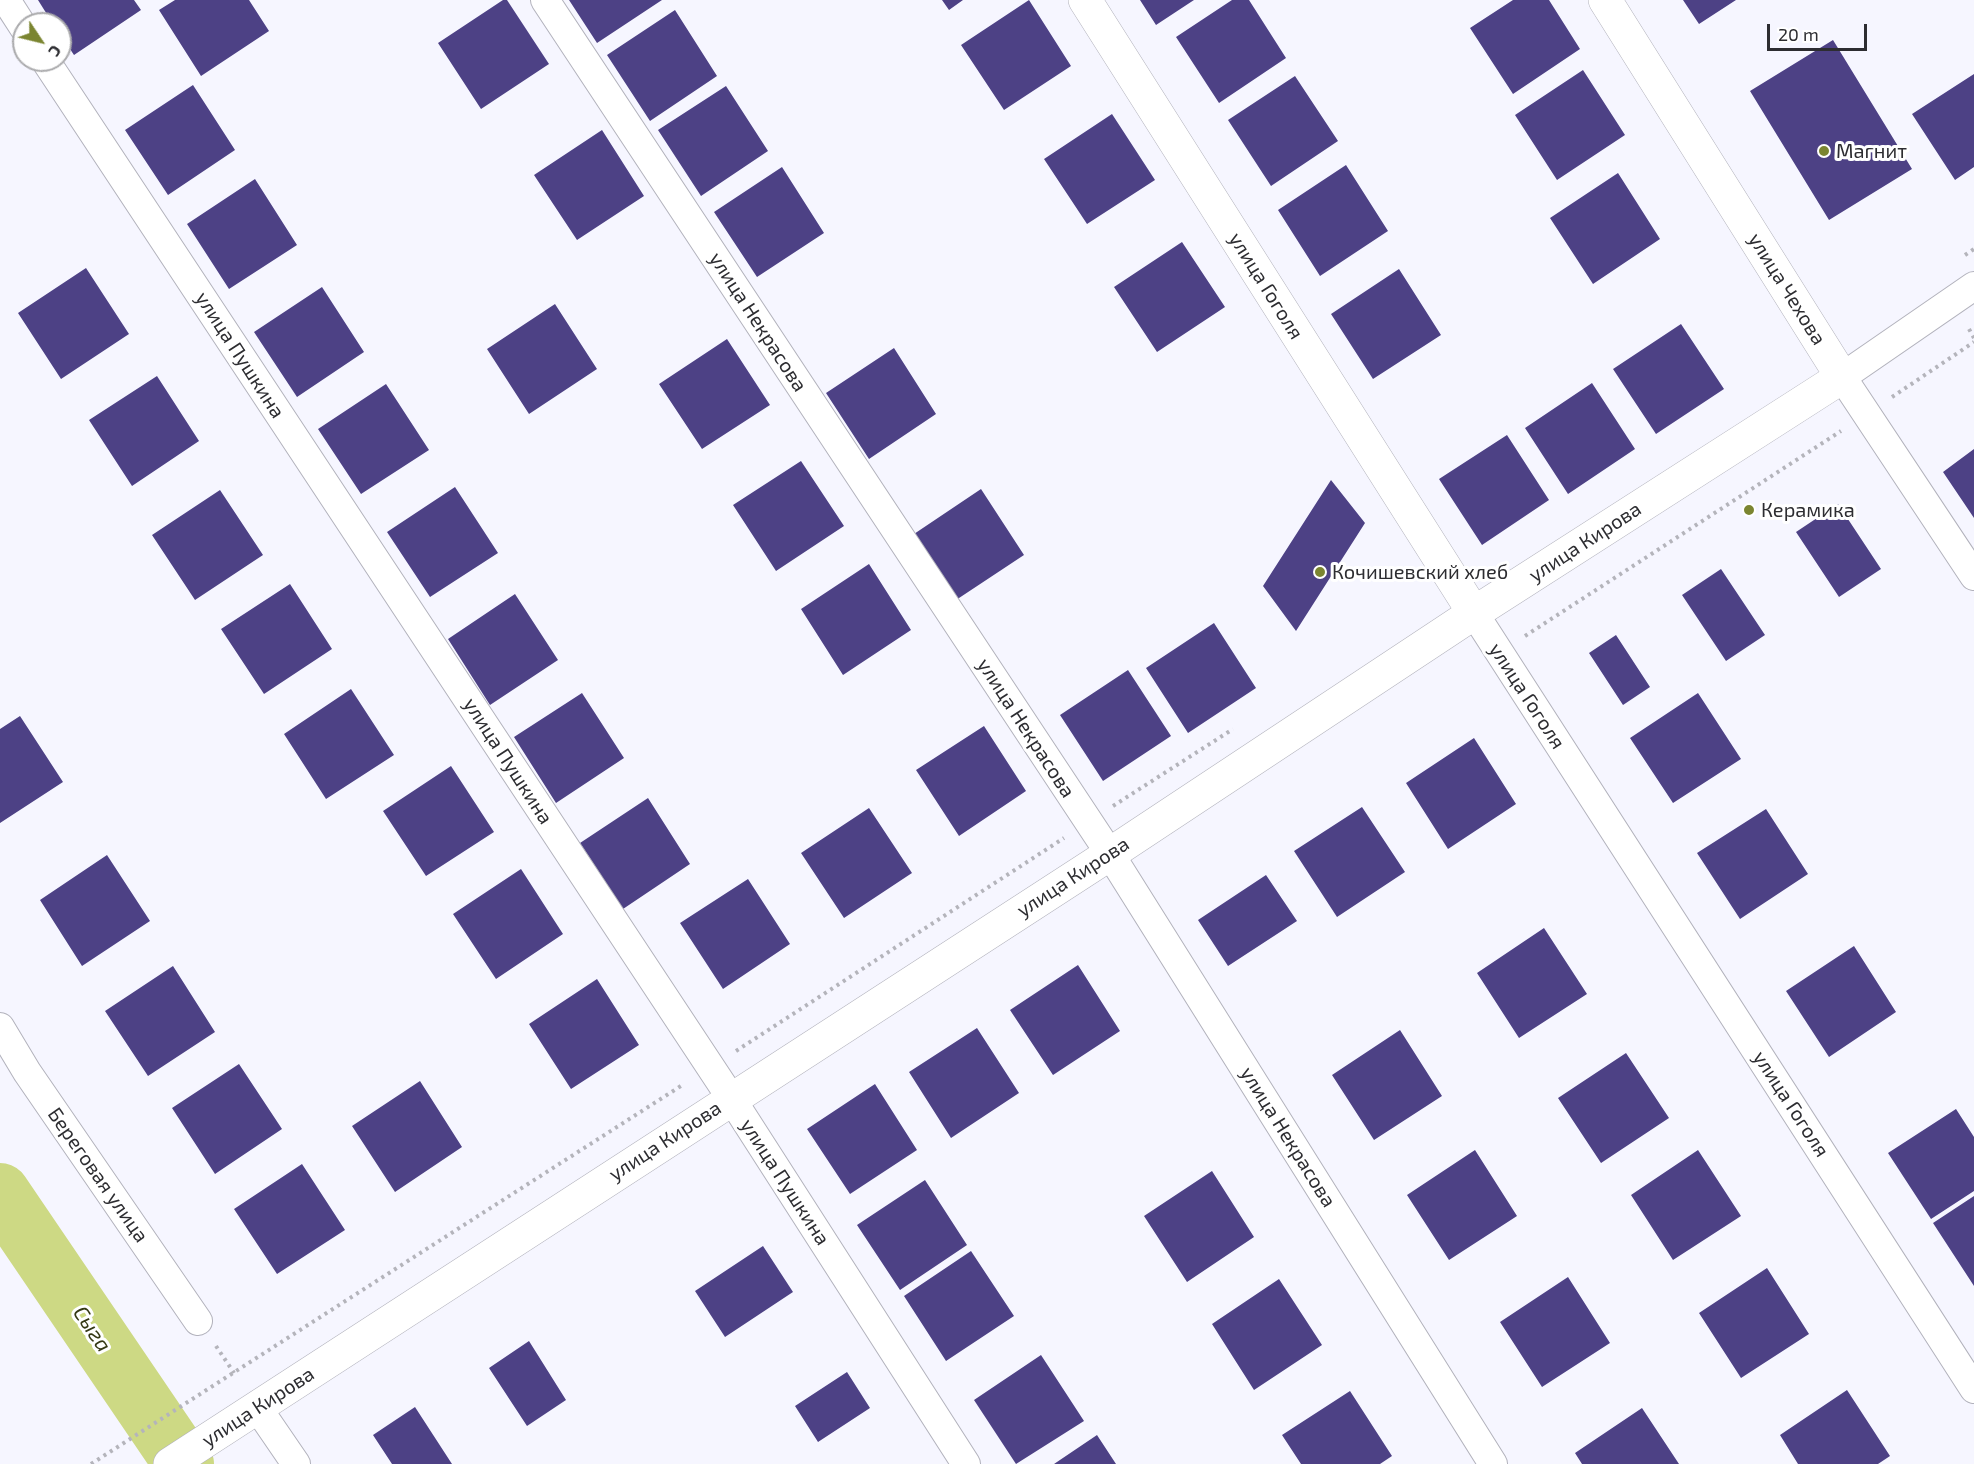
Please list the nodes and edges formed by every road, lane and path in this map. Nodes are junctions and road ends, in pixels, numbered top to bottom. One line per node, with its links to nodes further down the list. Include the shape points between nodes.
1 (545, 0): 12 (street, улица Некрасова)
2 (1085, 0): 10 (main road, улица Гоголя)
3 (1605, 0): 7 (main road, улица Чехова)
4 (53, 72): 14 (street, улица Пушкина)
5 (1974, 286): 7 (street, улица Кирова)
6 (1974, 342): 8 (path)
7 (1842, 377): 8 (street, улица Чехова); 10 (main road, улица Кирова)
8 (1867, 414): 9 (street, улица Чехова); 11 (path)
9 (1974, 576)
10 (1474, 613): 11 (street, улица Гоголя); 12 (main road, улица Кирова)
11 (1500, 653): 17 (street, улица Гоголя)
12 (1110, 854): 14 (main road, улица Кирова); 23 (street, улица Некрасова)
13 (0, 1027): 15 (street, Береговая улица)
14 (730, 1098): 18 (main road, улица Кирова); 22 (street, улица Пушкина)
15 (198, 1321)
16 (234, 1373): 19 (path)
17 (1974, 1389)
18 (257, 1407): 20 (main road, улица Кирова); 21 (street)
19 (91, 1464)
20 (170, 1464)
21 (296, 1464)
22 (966, 1464)
23 (1493, 1464)

